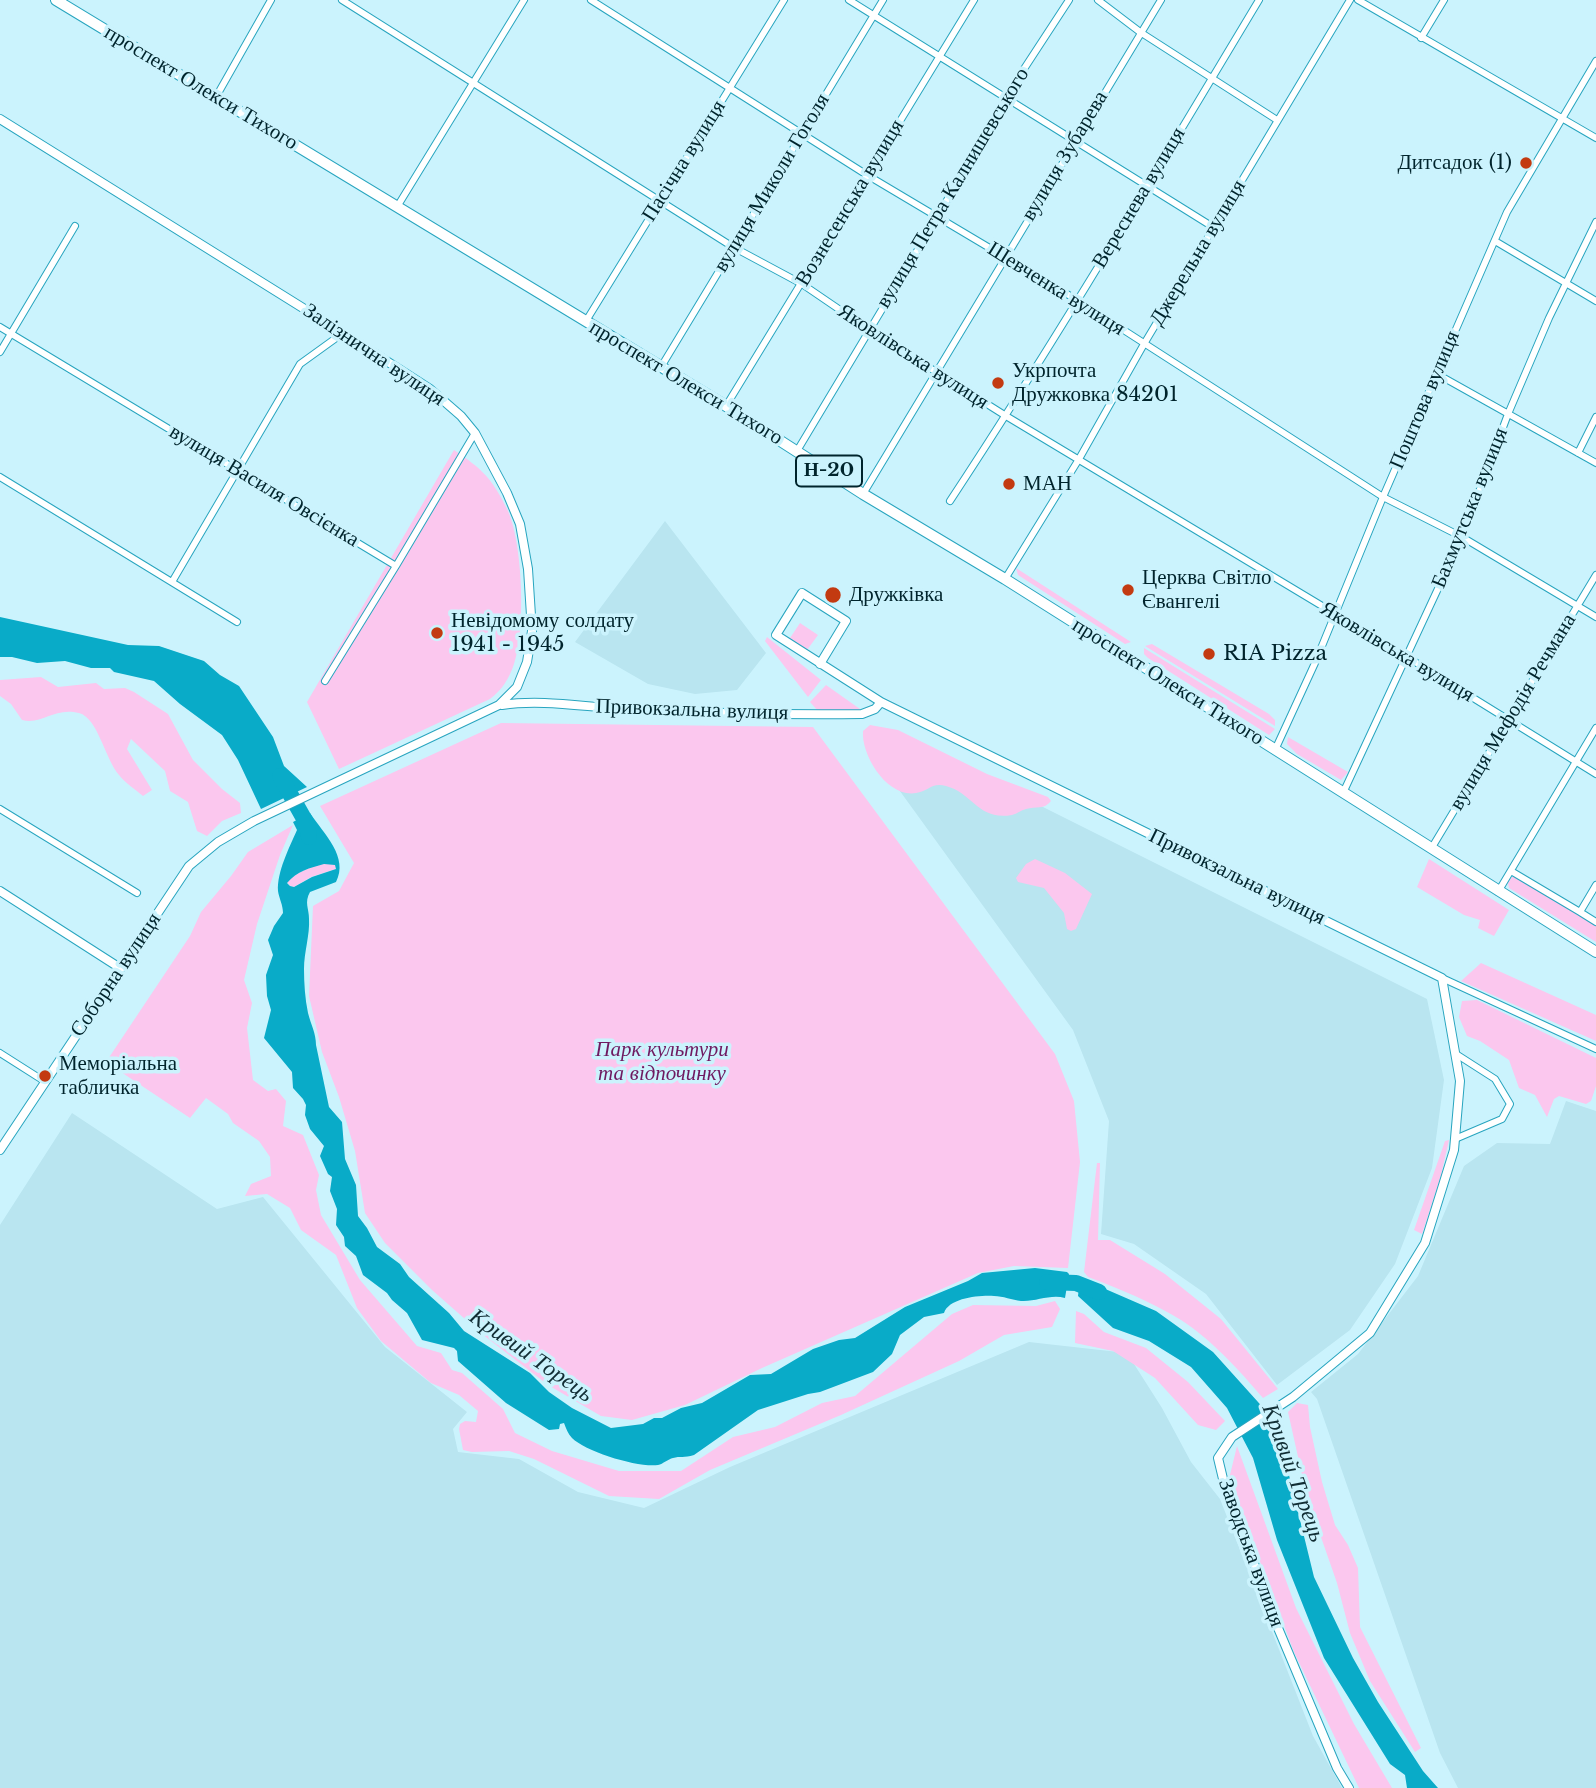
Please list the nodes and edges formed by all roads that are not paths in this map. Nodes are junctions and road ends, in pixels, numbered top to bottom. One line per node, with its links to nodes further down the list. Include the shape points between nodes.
1 (56, 0): 25 (main road, проспект Олекси Тихого / Н-20)
2 (271, 0): 25 (street)
3 (342, 0): 23 (street, Яковлівська вулиця)
4 (524, 0): 23 (street)
5 (591, 0): 24 (street, Шевченка вулиця)
6 (783, 0): 24 (street, Пасічна вулиця)
7 (849, 0): 17 (street)
8 (883, 0): 17 (street, вулиця Миколи Гоголя)
9 (974, 0): 20 (street, Вознесенська вулиця)
10 (1069, 0): 26 (street, вулиця Петра Калнишевського)
11 (1097, 0): 18 (street)
12 (1161, 0): 18 (street, вулиця Зубарева)
13 (1259, 0): 22 (street, Вереснева вулиця)
14 (1350, 0): 29 (street, Джерельна вулиця)
15 (1358, 0): 19 (street)
16 (1444, 0): 19 (street)
17 (874, 15): 20 (street); 30 (street, вулиця Миколи Гоголя)
18 (1140, 32): 22 (street); 32 (street, вулиця Зубарева)
19 (1422, 38): 28 (street)
20 (939, 56): 26 (street); 33 (street, Вознесенська вулиця)
21 (1596, 61): 28 (street, Поштова вулиця)
22 (1212, 78): 29 (street); 34 (street, Вереснева вулиця)
23 (474, 82): 35 (street, Яковлівська вулиця); 36 (street)
24 (729, 88): 30 (street, Шевченка вулиця); 35 (street, Пасічна вулиця)
25 (216, 97): 36 (main road, проспект Олекси Тихого / Н-20)
26 (1005, 97): 32 (street); 37 (street, вулиця Петра Калнишевського)
27 (0, 119): 52 (street, Залізнична вулиця)
28 (1562, 119): 31 (street); 41 (street, Поштова вулиця)
29 (1278, 120): 40 (street, Джерельна вулиця)
30 (802, 134): 33 (street, Шевченка вулиця); 42 (street, вулиця Миколи Гоголя)
31 (1596, 138)
32 (1074, 141): 34 (street); 43 (street, вулиця Зубарева)
33 (867, 175): 37 (street, Шевченка вулиця); 44 (street, Вознесенська вулиця)
34 (1147, 186): 40 (street); 46 (street, Вереснева вулиця)
35 (660, 201): 42 (street, Яковлівська вулиця); 48 (street, Пасічна вулиця)
36 (397, 207): 48 (main road, проспект Олекси Тихого / Н-20)
37 (938, 216): 43 (street, Шевченка вулиця); 50 (street, вулиця Петра Калнишевського)
38 (1596, 222): 45 (street, Бахмутська вулиця)
39 (75, 226): 51 (street)
40 (1213, 227): 53 (street, Джерельна вулиця)
41 (1495, 241): 45 (street); 57 (street, Поштова вулиця)
42 (733, 247): 44 (street, Яковлівська вулиця); 55 (street, вулиця Миколи Гоголя)
43 (1005, 257): 46 (street, Шевченка вулиця); 56 (street, вулиця Зубарева)
44 (802, 284): 50 (street, Яковлівська вулиця); 58 (street, Вознесенська вулиця)
45 (1566, 284): 47 (street); 59 (street, Бахмутська вулиця)
46 (1077, 300): 53 (street, Шевченка вулиця); 60 (street, Вереснева вулиця)
47 (1596, 301)
48 (586, 321): 55 (main road, проспект Олекси Тихого / Н-20)
49 (0, 327): 51 (street, вулиця Василя Овсієнка)
50 (868, 329): 56 (street, Яковлівська вулиця); 63 (street, вулиця Петра Калнишевського)
51 (11, 333): 54 (street); 67 (street, вулиця Василя Овсієнка)
52 (343, 333): 62 (street, Залізнична вулиця, via 447,402); 67 (street, via 300,364)
53 (1144, 344): 65 (street, Джерельна вулиця); 70 (street, Шевченка вулиця)
54 (0, 352)
55 (661, 367): 58 (main road, проспект Олекси Тихого / Н-20)
56 (937, 372): 60 (street, Яковлівська вулиця); 69 (street, вулиця Зубарева)
57 (1437, 373): 59 (street); 70 (street, Поштова вулиця)
58 (726, 406): 63 (main road, проспект Олекси Тихого / Н-20)
59 (1508, 414): 64 (street); 72 (street, Бахмутська вулиця)
60 (1006, 416): 65 (street, Яковлівська вулиця); 71 (street, Вереснева вулиця)
61 (1596, 417): 64 (street)
62 (475, 433): 73 (street); 85 (street, Залізнична вулиця, via 520,524 532,608 527,662 517,687)
63 (797, 451): 69 (main road, проспект Олекси Тихого / Н-20)
64 (1578, 453): 66 (street)
65 (1079, 459): 75 (street, Джерельна вулиця); 78 (street, Яковлівська вулиця)
66 (1596, 463)
67 (238, 470): 73 (street, вулиця Василя Овсієнка); 76 (street)
68 (0, 477): 76 (street)
69 (863, 494): 75 (main road, проспект Олекси Тихого / Н-20)
70 (1383, 497): 72 (street, Шевченка вулиця); 78 (street, Поштова вулиця)
71 (950, 501)
72 (1462, 537): 77 (street, Шевченка вулиця); 81 (street, Бахмутська вулиця)
73 (396, 566): 83 (street)
74 (1596, 575): 77 (street, вулиця Мефодія Речмана)
75 (1005, 579): 88 (main road, проспект Олекси Тихого / Н-20)
76 (172, 582): 80 (street)
77 (1578, 605): 79 (street, Шевченка вулиця); 86 (street, вулиця Мефодія Речмана)
78 (1335, 614): 81 (street, Яковлівська вулиця); 88 (street, Поштова вулиця)
79 (1596, 617)
80 (237, 622)
81 (1407, 657): 86 (street, Яковлівська вулиця); 92 (street, Бахмутська вулиця)
82 (820, 664): 82 (street, Привокзальна вулиця, via 846,621 802,593 776,635); 84 (street, Привокзальна вулиця)
83 (325, 681)
84 (881, 702): 85 (street, Привокзальна вулиця, via 862,714 828,715 718,714 526,701); 104 (street, Привокзальна вулиця)
85 (499, 705): 91 (street, Залізнична вулиця)
86 (1508, 720): 89 (street, Яковлівська вулиця); 94 (street, вулиця Мефодія Речмана)
87 (1596, 728): 89 (street)
88 (1275, 750): 92 (main road, проспект Олекси Тихого / Н-20)
89 (1576, 763): 90 (street, Яковлівська вулиця); 95 (street)
90 (1596, 774)
91 (331, 786): 103 (street, Соборна вулиця, via 254,821 189,866)
92 (1342, 793): 94 (main road, проспект Олекси Тихого / Н-20)
93 (0, 809): 99 (street)
94 (1431, 849): 98 (main road, проспект Олекси Тихого / Н-20)
95 (1511, 871): 98 (street); 100 (street)
96 (1596, 885): 100 (street)
97 (0, 891): 103 (street)
98 (1498, 892): 102 (main road, проспект Олекси Тихого / Н-20)
99 (137, 893)
100 (1580, 912): 101 (street)
101 (1596, 922)
102 (1596, 952)
103 (120, 968): 108 (street, Соборна вулиця)
104 (1442, 978): 105 (street, Привокзальна вулиця); 107 (street, Заводська вулиця)
105 (1596, 1049)
106 (0, 1053): 108 (street)
107 (1456, 1054): 109 (street, Заводська вулиця, via 1460,1081); 109 (street, via 1495,1079 1510,1104 1502,1119)
108 (44, 1081): 110 (street, Соборна вулиця)
109 (1455, 1139): 111 (street, Заводська вулиця, via 1425,1243 1370,1333 1293,1397 1232,1437 1218,1458 1278,1628)
110 (0, 1150)
111 (1349, 1788)

